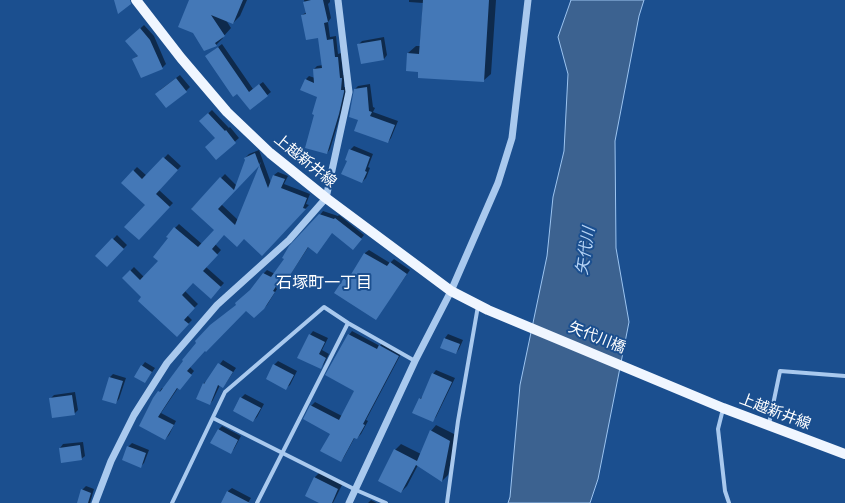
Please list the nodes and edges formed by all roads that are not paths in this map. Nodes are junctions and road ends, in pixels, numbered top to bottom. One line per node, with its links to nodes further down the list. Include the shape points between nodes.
1 (136, 0): 4 (main road, 上越新井線, via 227,112 270,153)
2 (338, 0): 4 (street, via 349,92)
3 (528, 0): 5 (street, via 512,138 498,183)
4 (326, 198): 5 (main road, 上越新井線); 17 (street, via 289,240 217,305 167,363 131,421 111,461)
5 (451, 291): 6 (main road, 上越新井線); 8 (street)
6 (483, 308): 10 (main road, 矢代川橋); 22 (street, via 458,421)
7 (348, 323): 8 (street); 12 (street, via 324,308 225,392); 14 (street)
8 (415, 361): 16 (street)
9 (845, 376): 13 (street, via 780,371)
10 (694, 395): 11 (main road, 上越新井線)
11 (723, 408): 13 (main road, 上越新井線); 23 (street, via 718,429 725,491)
12 (213, 418): 14 (street); 18 (street)
13 (768, 426): 15 (main road, 上越新井線)
14 (282, 454): 16 (street); 19 (street)
15 (845, 454)
16 (356, 490): 20 (street); 21 (street)
17 (95, 503)
18 (172, 503)
19 (257, 503)
20 (349, 503)
21 (386, 503)
22 (446, 503)
23 (729, 503)

